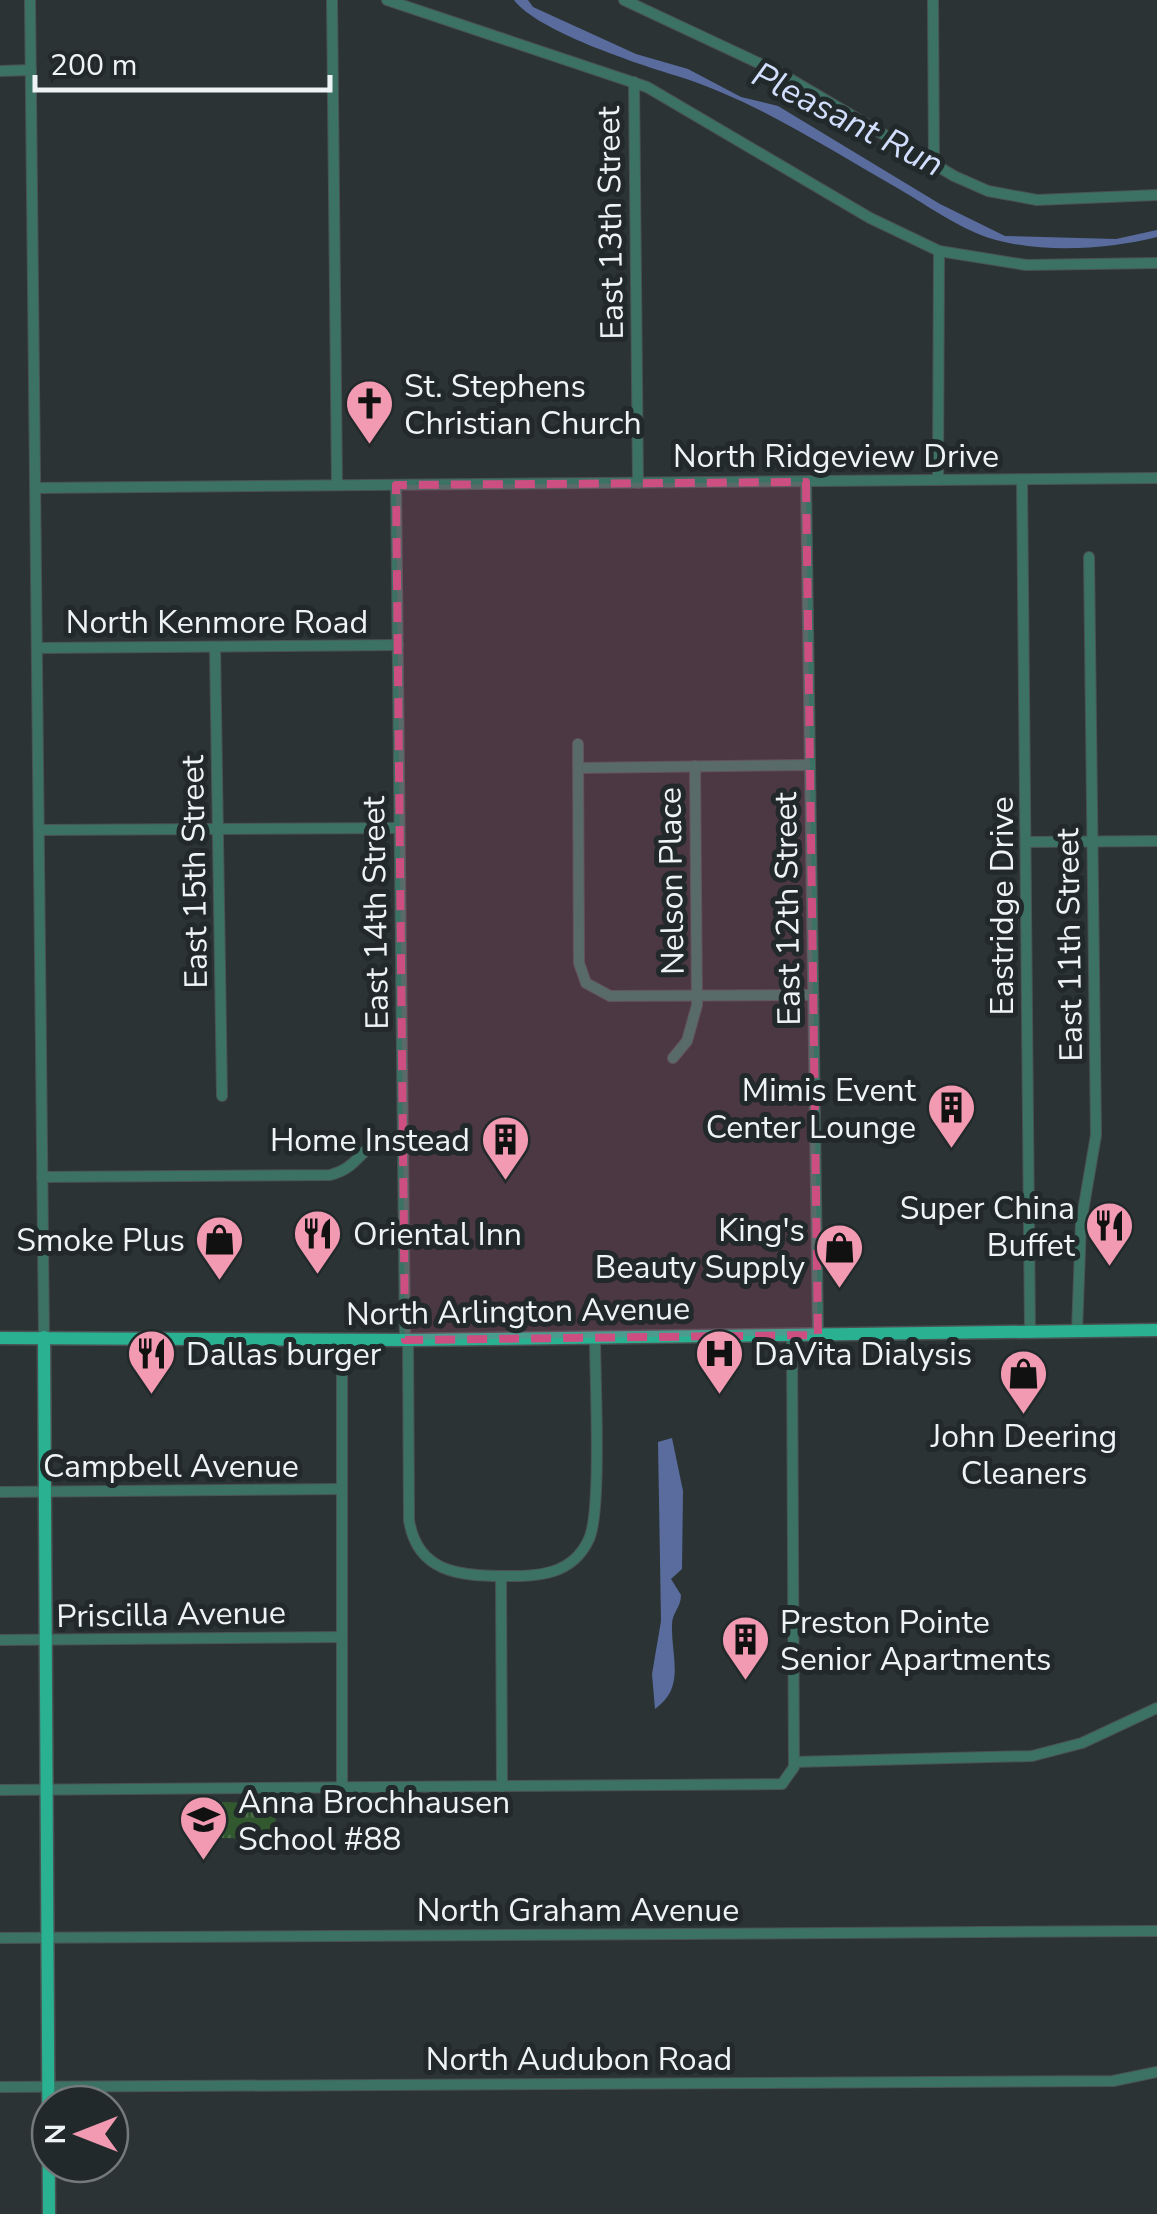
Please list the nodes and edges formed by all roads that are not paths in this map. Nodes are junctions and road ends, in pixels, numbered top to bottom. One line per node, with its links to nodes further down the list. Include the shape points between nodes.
1 (30, 0): 7 (street)
2 (332, 0): 19 (street)
3 (387, 0): 8 (street)
4 (933, 0): 9 (street)
5 (629, 1): 9 (street, via 780,72)
6 (0, 70): 7 (street)
7 (30, 70): 20 (street)
8 (634, 82): 11 (street); 17 (street, East 13th Street)
9 (934, 164): 10 (street, via 976,186 1023,199)
10 (1157, 195)
11 (939, 251): 12 (street, via 1026,265); 14 (street)
12 (1157, 263)
13 (1157, 478): 15 (street, North Ridgeview Drive)
14 (938, 480): 15 (street, North Ridgeview Drive); 16 (street, North Ridgeview Drive)
15 (1022, 480): 32 (street, Eastridge Drive)
16 (806, 482): 17 (street, North Ridgeview Drive); 26 (street, East 12th Street)
17 (638, 483): 18 (street, North Ridgeview Drive)
18 (396, 485): 19 (street, North Ridgeview Drive); 22 (street, East 14th Street)
19 (337, 486): 20 (street, North Ridgeview Drive)
20 (35, 488): 24 (street)
21 (1089, 557): 33 (street, East 11th Street)
22 (398, 645): 23 (street, North Kenmore Road); 29 (street, East 14th Street)
23 (215, 647): 24 (street, North Kenmore Road); 30 (street, East 15th Street)
24 (37, 648): 31 (street)
25 (578, 744): 28 (street)
26 (810, 765): 27 (street); 36 (street, East 12th Street)
27 (695, 766): 28 (street); 35 (street, Nelson Place)
28 (578, 768): 35 (street, via 579,963 586,983 606,995)
29 (400, 828): 30 (street); 39 (street, East 14th Street)
30 (218, 829): 31 (street); 38 (street, East 15th Street)
31 (39, 830): 40 (street)
32 (1027, 842): 33 (street); 43 (street, Eastridge Drive)
33 (1092, 842): 34 (street); 42 (street, East 11th Street, via 1096,1135 1081,1223)
34 (1157, 842)
35 (697, 995): 36 (street); 37 (street, Nelson Place, via 687,1042)
36 (813, 995): 44 (street, East 12th Street)
37 (673, 1058)
38 (222, 1096)
39 (403, 1137): 40 (street, via 378,1139 351,1166 330,1174); 50 (street, East 14th Street)
40 (42, 1176): 46 (street)
41 (1157, 1330): 42 (main road, North Arlington Avenue)
42 (1077, 1331): 43 (main road, North Arlington Avenue)
43 (1030, 1333): 44 (main road, North Arlington Avenue)
44 (818, 1335): 45 (main road, North Arlington Avenue)
45 (792, 1336): 48 (main road, North Arlington Avenue); 59 (street)
46 (44, 1337): 47 (main road, North Arlington Avenue); 49 (main road, North Arlington Avenue); 53 (main road)
47 (0, 1338)
48 (595, 1338): 50 (main road, North Arlington Avenue); 54 (street, East 14th Street, via 590,1538 559,1570)
49 (342, 1340): 50 (main road, North Arlington Avenue); 51 (street)
50 (407, 1340): 54 (street, East 14th Street, via 409,1520 415,1542 448,1572)
51 (342, 1490): 53 (street, Campbell Avenue); 55 (street)
52 (0, 1492): 53 (street, Campbell Avenue)
53 (45, 1492): 57 (main road)
54 (502, 1576): 60 (street)
55 (342, 1637): 57 (street, Priscilla Avenue); 61 (street)
56 (0, 1640): 57 (street, Priscilla Avenue)
57 (46, 1640): 62 (main road)
58 (1157, 1708): 59 (street, via 1082,1744 1032,1756)
59 (794, 1762): 60 (street, via 788,1779 774,1786)
60 (502, 1787): 61 (street)
61 (342, 1788): 62 (street)
62 (46, 1789): 63 (street); 66 (main road)
63 (0, 1790)
64 (1157, 1931): 66 (street, North Graham Avenue)
65 (0, 1938): 66 (street, North Graham Avenue)
66 (48, 1938): 68 (main road)
67 (1157, 2072): 71 (street, North Audubon Road, via 1113,2082)
68 (48, 2084)
69 (0, 2087): 70 (street, North Audubon Road)
70 (30, 2087)
71 (130, 2087)
72 (49, 2184): 73 (main road)
73 (49, 2214)

